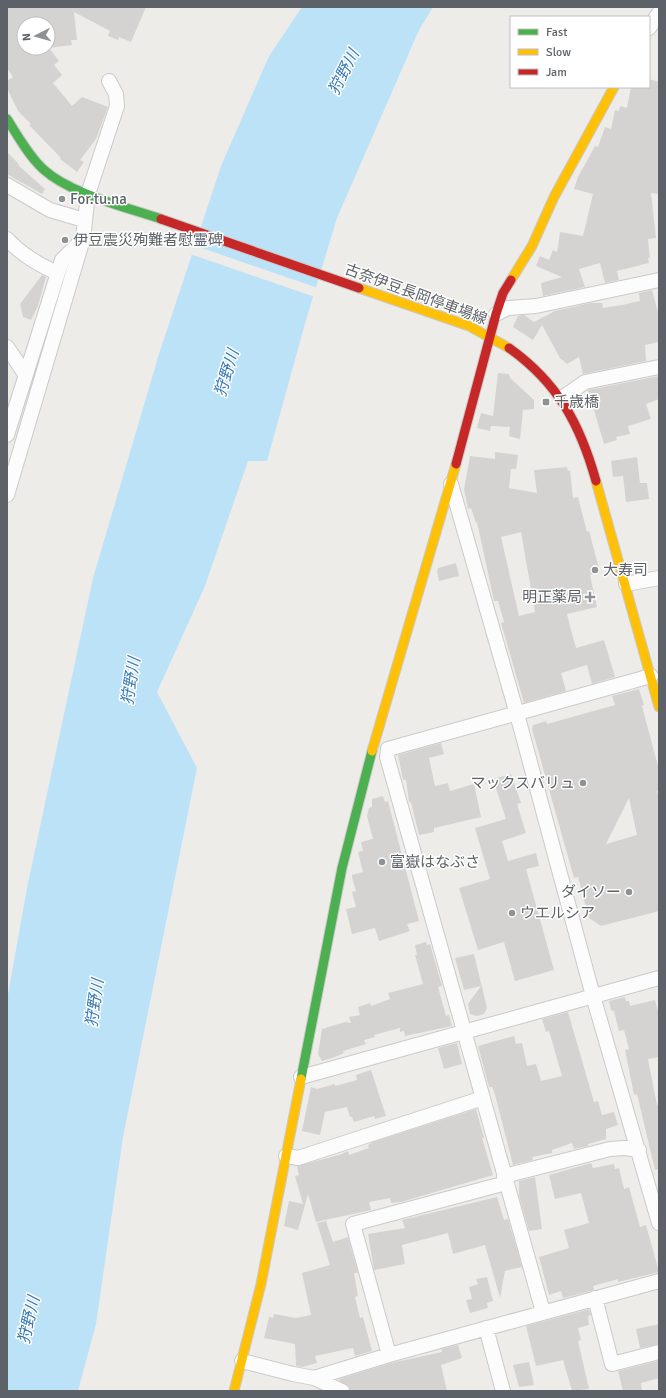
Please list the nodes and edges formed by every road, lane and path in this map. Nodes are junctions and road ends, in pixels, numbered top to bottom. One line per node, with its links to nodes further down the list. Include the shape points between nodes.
1 (659, 13): 2 (street)
2 (650, 26)
3 (109, 81): 7 (street, via 116,94 118,106)
4 (613, 88): 13 (street, via 554,197 532,246 503,293)
5 (7, 119): 7 (street, 古奈伊豆長岡停車場線, via 25,148 40,165 59,181)
6 (7, 185): 8 (street, via 50,210)
7 (88, 194): 8 (street); 14 (street, 古奈伊豆長岡停車場線, via 469,326)
8 (84, 220): 10 (street)
9 (7, 239): 11 (street, via 25,256)
10 (83, 239): 11 (street, via 62,260); 21 (street)
11 (57, 273): 17 (street)
12 (659, 280): 13 (street, via 536,306 508,308)
13 (496, 314): 14 (street)
14 (490, 337): 18 (street, 古奈伊豆長岡停車場線, via 509,347 541,373); 20 (street)
15 (7, 347): 17 (street)
16 (659, 367): 18 (street, via 585,382)
17 (25, 374): 19 (street)
18 (562, 398): 23 (street, 古奈伊豆長岡停車場線, via 587,450)
19 (7, 434)
20 (451, 482): 26 (street); 30 (street, via 373,747 342,868)
21 (7, 495)
22 (659, 578): 23 (street)
23 (626, 584): 24 (street, 古奈伊豆長岡停車場線)
24 (651, 676): 25 (street, 古奈伊豆長岡停車場線); 26 (street)
25 (659, 707)
26 (517, 714): 28 (street); 29 (street, via 388,749 387,757)
27 (659, 978): 28 (street)
28 (593, 996): 29 (street); 32 (street)
29 (465, 1031): 30 (street); 31 (street)
30 (301, 1077): 33 (street)
31 (483, 1098): 33 (street, via 298,1158); 34 (street)
32 (639, 1150): 34 (street, via 610,1150); 35 (street)
33 (286, 1156): 42 (street, via 261,1284)
34 (505, 1180): 38 (street); 41 (street, via 353,1224)
35 (659, 1223)
36 (659, 1281): 37 (street)
37 (595, 1298): 38 (street); 40 (street, via 612,1364)
38 (543, 1312): 39 (street)
39 (486, 1328): 41 (street); 46 (street)
40 (659, 1352)
41 (389, 1355): 43 (street)
42 (242, 1361): 43 (street); 44 (street)
43 (314, 1378): 45 (street)
44 (234, 1391)
45 (342, 1391)
46 (503, 1391)

